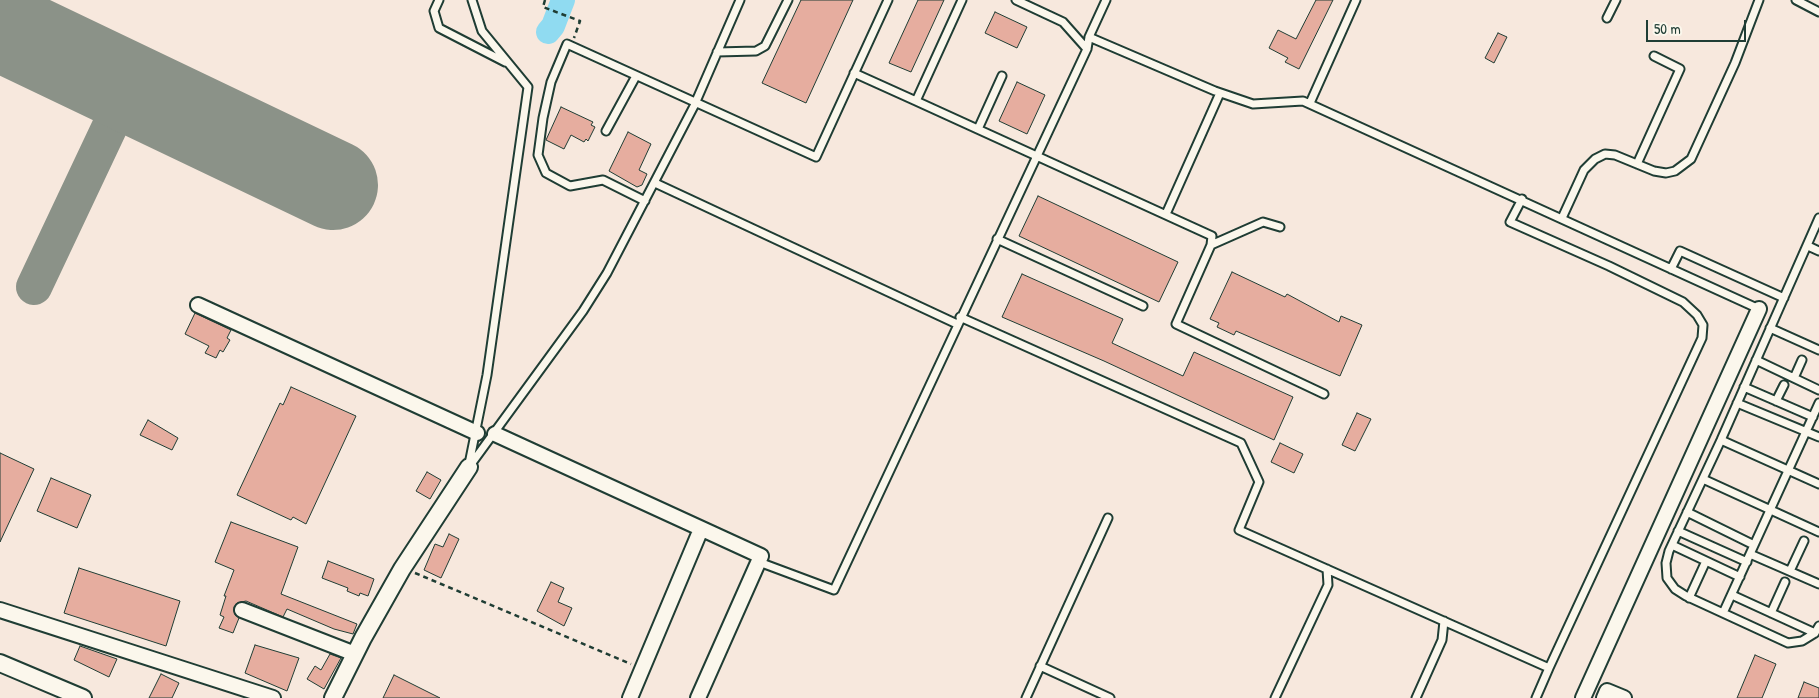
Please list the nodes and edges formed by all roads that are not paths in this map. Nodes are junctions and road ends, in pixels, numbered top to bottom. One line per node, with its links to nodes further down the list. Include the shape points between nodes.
1 (439, 0): 19 (lane, via 434,11 439,28)
2 (472, 0): 19 (lane, via 482,31)
3 (740, 0): 17 (lane)
4 (788, 0): 17 (lane, via 765,46 756,51)
5 (888, 0): 20 (lane)
6 (962, 0): 24 (lane)
7 (1016, 0): 16 (lane, via 1063,22)
8 (1106, 0): 15 (lane)
9 (1356, 0): 26 (lane)
10 (1616, 0): 14 (lane)
11 (1759, 0): 30 (lane, via 1735,63 1691,159 1675,171 1666,173)
12 (1796, 0): 13 (lane)
13 (1819, 12)
14 (1607, 18)
15 (1089, 37): 16 (lane); 23 (lane)
16 (1087, 49): 29 (lane)
17 (717, 52): 25 (lane)
18 (1654, 56): 30 (lane, via 1680,69)
19 (510, 64): 62 (lane, via 528,87)
20 (854, 73): 24 (lane); 25 (lane, via 816,157)
21 (636, 76): 25 (lane); 28 (lane); 33 (lane, via 566,44 551,82 538,155 546,173 570,186 603,180)
22 (1002, 76): 27 (lane)
23 (1220, 93): 26 (lane, via 1253,104 1303,100); 34 (lane)
24 (916, 101): 27 (lane)
25 (695, 102): 31 (lane)
26 (1310, 104): 32 (lane)
27 (978, 129): 29 (lane)
28 (606, 131)
29 (1037, 155): 34 (lane); 38 (lane)
30 (1637, 164): 35 (lane, via 1615,155 1605,154 1595,159 1584,170)
31 (655, 183): 33 (lane); 47 (lane)
32 (1522, 199): 35 (lane); 99 (lane, via 1510,222 1682,302 1703,325 1702,338)
33 (645, 201): 63 (lane, via 583,311)
34 (1166, 214): 39 (lane, via 1212,236)
35 (1562, 218): 42 (lane)
36 (1819, 218): 40 (lane)
37 (1280, 226): 39 (lane, via 1263,222)
38 (997, 239): 45 (lane); 47 (lane)
39 (1211, 245): 56 (lane, via 1176,324)
40 (1808, 246): 41 (lane); 43 (lane)
41 (1819, 251)
42 (1671, 269): 43 (lane, via 1680,250); 46 (lane)
43 (1784, 298): 48 (lane)
44 (198, 305): 62 (street)
45 (1143, 306)
46 (1760, 309): 110 (street)
47 (959, 321): 81 (lane, via 834,590); 83 (lane, via 1241,443 1259,482 1239,530)
48 (1770, 328): 49 (lane); 50 (lane)
49 (1819, 350)
50 (1756, 360): 52 (lane); 54 (lane)
51 (1802, 360): 52 (lane)
52 (1794, 378): 55 (lane)
53 (1784, 385): 57 (lane)
54 (1744, 387): 57 (lane); 58 (lane)
55 (1819, 390)
56 (1324, 394)
57 (1776, 401): 60 (lane)
58 (1737, 403): 61 (lane); 65 (lane)
59 (1819, 403): 60 (lane)
60 (1813, 417): 61 (lane)
61 (1806, 432): 64 (lane); 67 (lane)
62 (477, 433): 66 (lane)
63 (495, 434): 66 (lane); 73 (street)
64 (1819, 437)
65 (1721, 440): 67 (lane); 68 (lane)
66 (469, 467): 96 (street, via 402,570)
67 (1788, 470): 69 (lane); 70 (lane)
68 (1703, 479): 70 (lane); 71 (lane)
69 (1819, 484)
70 (1770, 510): 75 (lane); 77 (lane)
71 (1688, 512): 74 (lane); 77 (lane)
72 (1108, 518): 98 (lane)
73 (700, 529): 81 (street, via 761,556); 103 (street)
74 (1678, 531): 78 (lane); 82 (lane)
75 (1819, 532)
76 (1804, 541): 84 (lane)
77 (1754, 544): 79 (lane)
78 (1672, 546): 80 (lane); 89 (lane, via 1666,563 1667,578 1675,589)
79 (1750, 554): 82 (lane); 84 (lane)
80 (1706, 561): 85 (lane); 89 (lane)
81 (759, 562): 104 (street)
82 (1747, 562): 85 (lane)
83 (1327, 569): 94 (lane); 107 (lane, via 1328,585)
84 (1790, 571): 87 (lane)
85 (1740, 577): 88 (lane)
86 (1785, 582): 93 (lane)
87 (1819, 584)
88 (1732, 595): 92 (lane); 93 (lane)
89 (1689, 598): 92 (lane)
90 (0, 610): 101 (street)
91 (242, 610): 96 (street)
92 (1723, 613): 95 (lane, via 1788,643 1802,641)
93 (1771, 613): 95 (lane)
94 (1444, 621): 99 (lane); 108 (lane, via 1442,640)
95 (1817, 629)
96 (355, 654): 102 (street)
97 (0, 663): 100 (street)
98 (1040, 666): 105 (lane); 106 (lane)
99 (1549, 668): 109 (lane)
100 (83, 698)
101 (273, 698)
102 (333, 698)
103 (630, 698)
104 (698, 698)
105 (1026, 698)
106 (1110, 698)
107 (1275, 698)
108 (1416, 698)
109 (1536, 698)
110 (1583, 698)
111 (1604, 698): 112 (street, via 1607,692)
112 (1624, 698)

